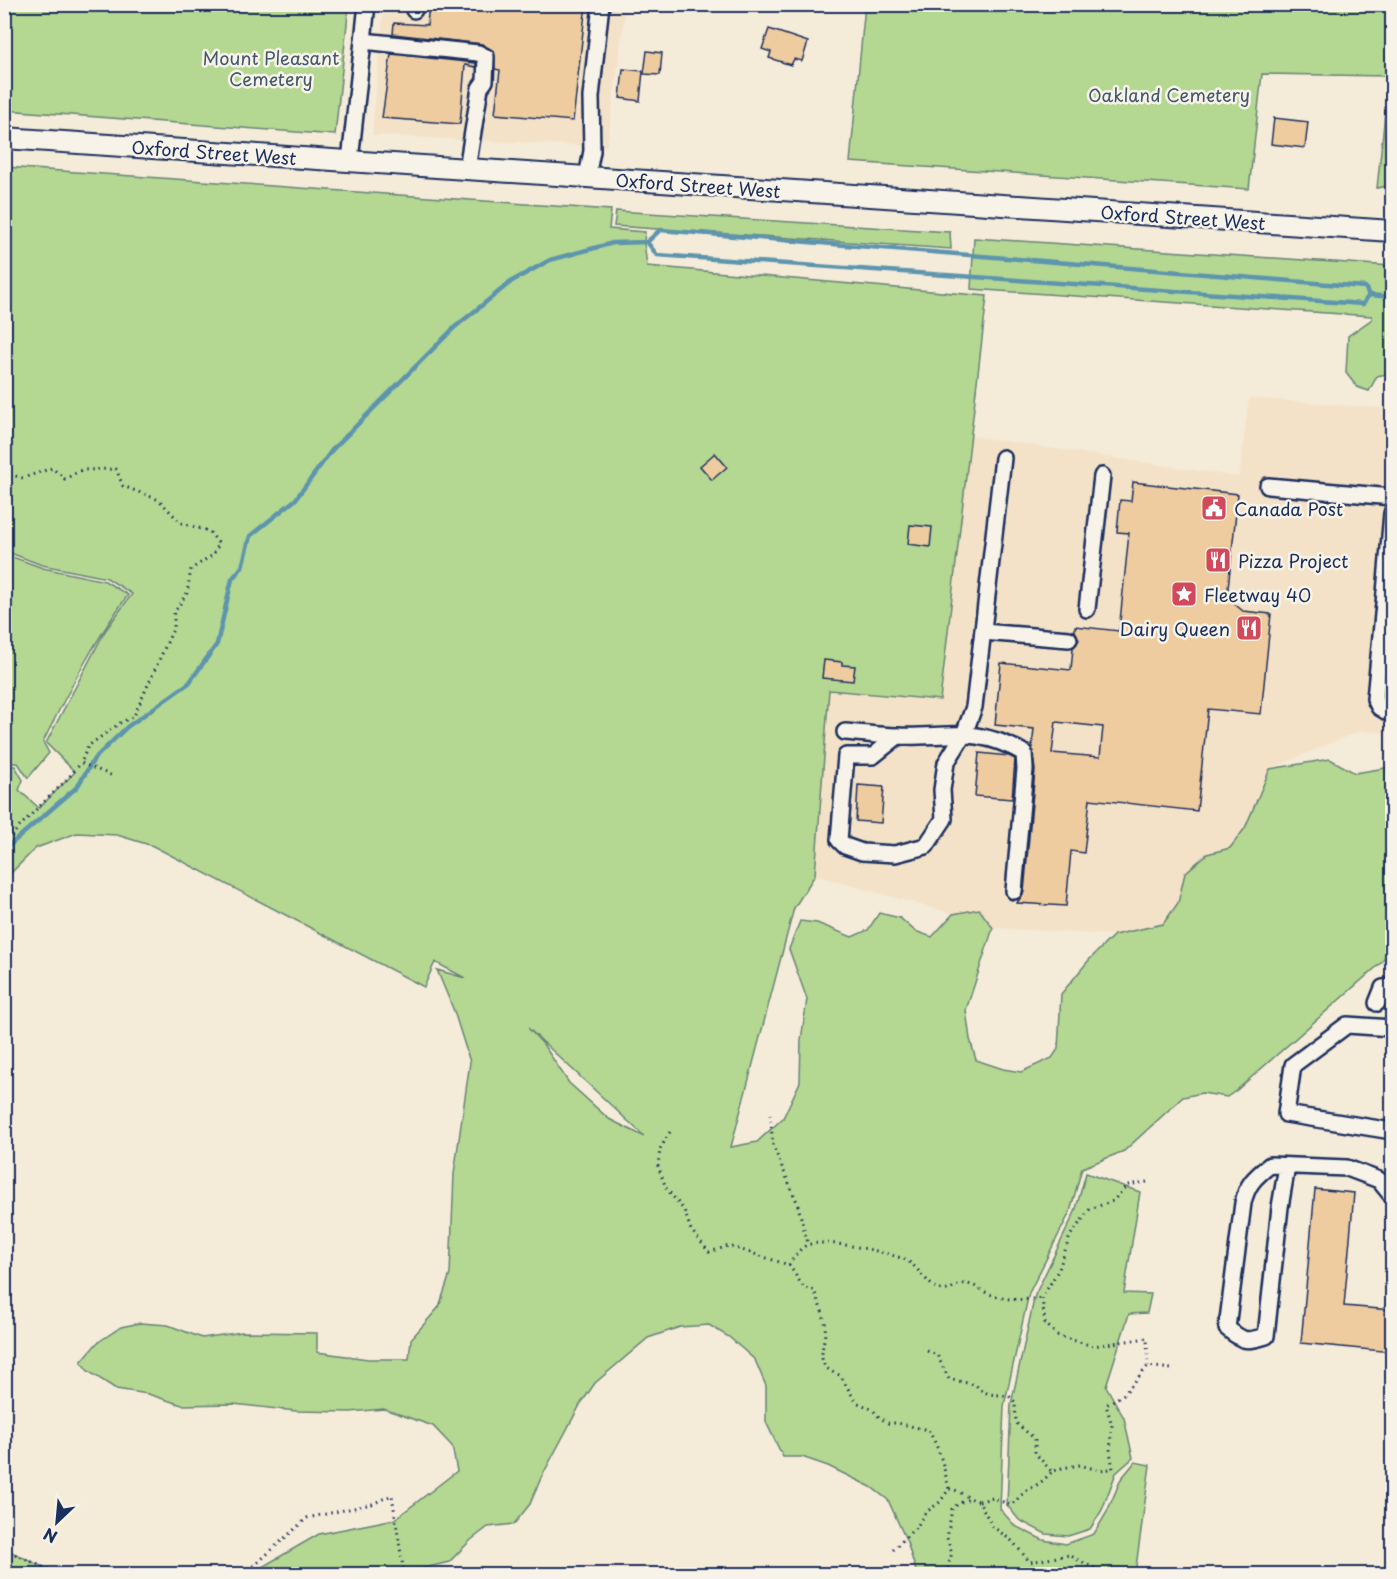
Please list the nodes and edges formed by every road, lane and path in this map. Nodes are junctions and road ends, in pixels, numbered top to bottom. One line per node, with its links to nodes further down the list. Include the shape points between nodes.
1 (367, 4): 3 (street)
2 (601, 4): 7 (street)
3 (363, 41): 5 (street); 6 (street, via 486,57)
4 (4, 138): 5 (main road, Oxford Street West)
5 (350, 161): 6 (main road, Oxford Street West)
6 (467, 169): 7 (main road, Oxford Street West)
7 (587, 177): 8 (main road, Oxford Street West)
8 (1392, 231)
9 (1003, 458): 17 (street)
10 (4, 473): 23 (path, via 23,478 52,468 65,479 81,470 116,470 123,486 159,500 181,523 209,531 219,544 213,555 191,569 188,593 174,613 174,627 134,716 88,746)
11 (1102, 476): 16 (street)
12 (1268, 486): 13 (street)
13 (1392, 497)
14 (1392, 513): 15 (street)
15 (1389, 594): 19 (street, via 1376,699)
16 (1087, 609)
17 (983, 632): 18 (street); 21 (street, via 975,707)
18 (1069, 639)
19 (1392, 715)
20 (845, 732): 22 (street)
21 (964, 734): 22 (street); 22 (street, via 946,763 942,790 944,819 926,846 895,854 862,852 845,846 839,840 846,756 873,756); 26 (street, via 995,739 1024,753)
22 (898, 736)
23 (81, 763): 24 (path); 25 (path)
24 (113, 776)
25 (4, 846)
26 (1014, 891)
27 (1392, 987): 28 (street, via 1383,988)
28 (1377, 1003)
29 (1392, 1028): 31 (street, via 1347,1025 1293,1065 1286,1114)
30 (770, 1113): 36 (path, via 773,1146 797,1202)
31 (1392, 1131)
32 (670, 1132): 37 (path, via 660,1149 658,1166 666,1188 709,1252 729,1246)
33 (1287, 1166): 33 (street, via 1266,1336 1250,1341 1238,1338 1227,1328 1243,1203 1246,1189 1259,1174 1270,1165); 35 (street, via 1347,1168 1379,1180)
34 (1147, 1182): 38 (path, via 1127,1185 1113,1201 1090,1209 1070,1236 1059,1269)
35 (1392, 1196)
36 (808, 1245): 37 (path); 38 (path, via 839,1243 906,1261 942,1290 962,1284 1012,1300)
37 (789, 1265): 43 (path, via 804,1288 814,1290 825,1322 821,1352 824,1366 840,1375 856,1402 872,1408 888,1423 928,1430)
38 (1042, 1298): 40 (path, via 1045,1323 1058,1336 1093,1346 1147,1338)
39 (927, 1351): 42 (path, via 937,1355 949,1379 976,1385 989,1394 1009,1396 1015,1402 1016,1423 1035,1439 1035,1454)
40 (1148, 1366): 41 (path); 42 (path, via 1124,1394 1107,1405 1112,1425 1113,1468 1098,1470 1080,1465)
41 (1171, 1369)
42 (1052, 1472): 45 (path, via 1011,1506 993,1498)
43 (949, 1489): 44 (path); 47 (path)
44 (969, 1499): 45 (path); 51 (path, via 952,1509 946,1538 952,1553)
45 (979, 1501): 52 (path, via 992,1526 1030,1562 1069,1555 1094,1568)
46 (4, 1549): 48 (path)
47 (893, 1550)
48 (58, 1575)
49 (237, 1575): 50 (path, via 256,1564 307,1518 372,1504 392,1495)
50 (404, 1575)
51 (946, 1575)
52 (1094, 1575)

